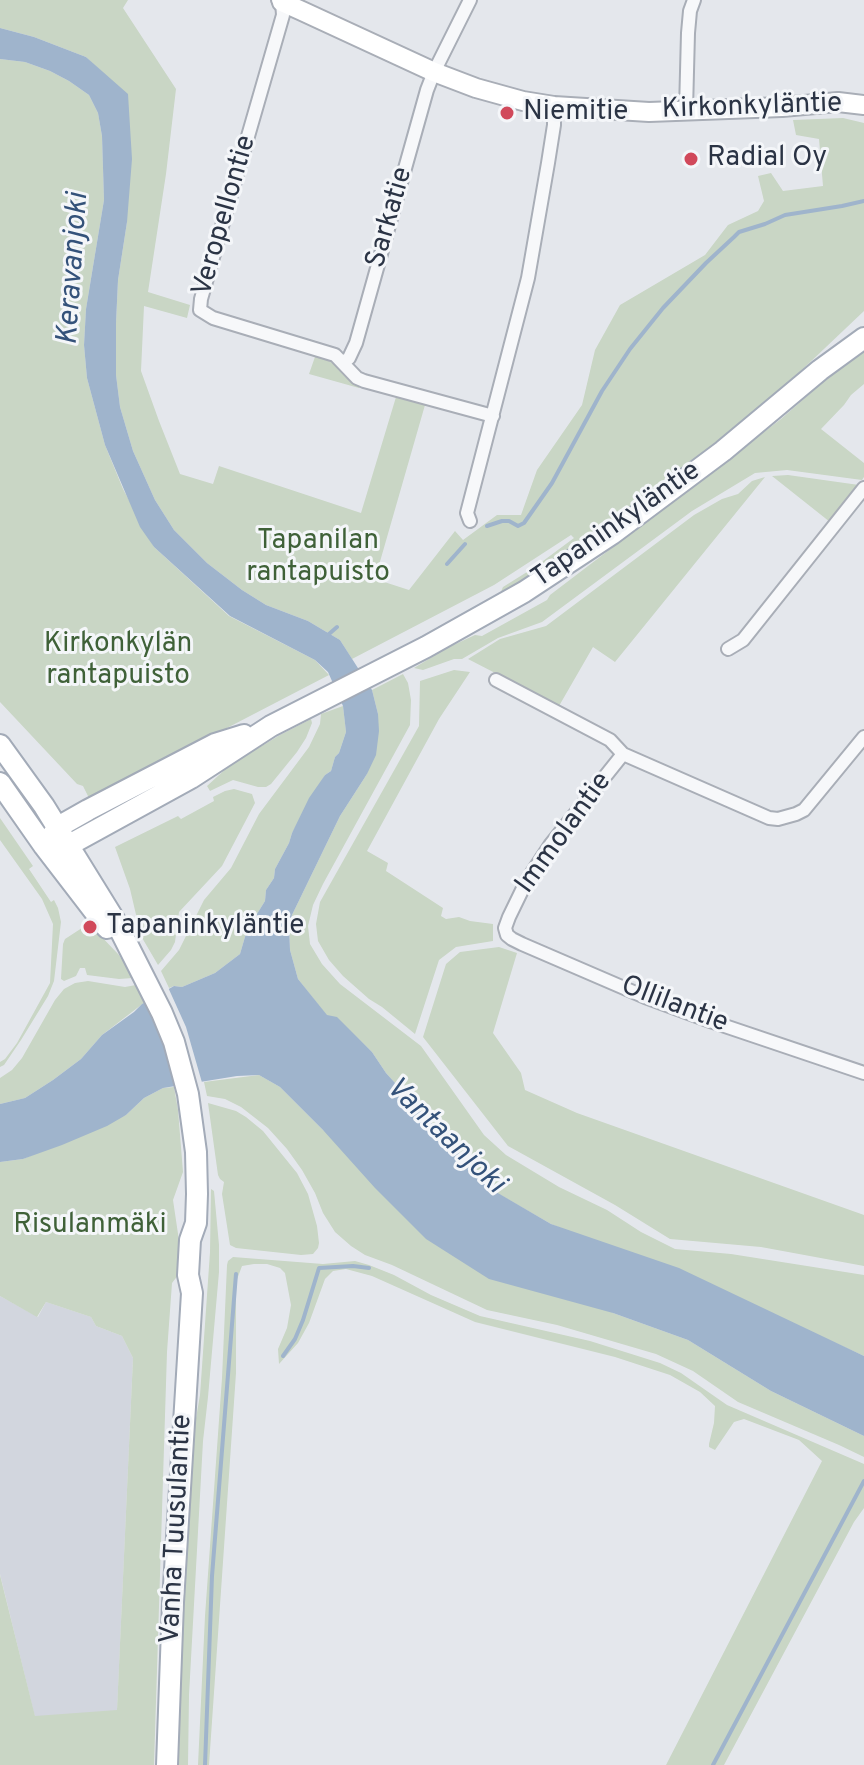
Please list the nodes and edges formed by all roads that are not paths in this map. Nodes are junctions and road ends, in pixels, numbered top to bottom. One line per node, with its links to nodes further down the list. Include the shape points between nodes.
1 (470, 0): 4 (street, Sarkatie)
2 (694, 0): 7 (street)
3 (281, 1): 4 (street, Kirkonkyläntie); 10 (street, Veropellontie, via 283,15 200,310)
4 (434, 72): 6 (street, Kirkonkyläntie, via 493,94); 10 (street, Sarkatie, via 356,343)
5 (864, 105): 7 (street, Kirkonkyläntie)
6 (554, 106): 7 (street, Kirkonkyläntie); 12 (street, via 528,278)
7 (686, 110)
8 (864, 321): 11 (main road, Tapaninkyläntie)
9 (864, 338): 11 (main road, Tapaninkyläntie)
10 (344, 362): 12 (street, Veropellontie, via 364,381)
11 (820, 370): 21 (main road, Tapaninkyläntie, via 723,451 524,592 271,726 191,778)
12 (493, 416): 14 (street, via 467,513)
13 (864, 488): 15 (street, via 743,640)
14 (470, 521)
15 (728, 649)
16 (496, 680): 19 (street, via 610,740)
17 (864, 737): 19 (street, Immolantie, via 804,810 778,819)
18 (0, 745): 21 (main road)
19 (623, 754): 23 (street, Immolantie, via 551,844)
20 (0, 783): 22 (main road)
21 (63, 836): 22 (main road, Tapaninkyläntie); 24 (main road)
22 (44, 846): 24 (main road)
23 (509, 917): 25 (street, Ollilantie, via 507,935 522,944 645,997)
24 (131, 954): 26 (main road, Vanha Tuusulantie, via 174,1042 196,1152)
25 (864, 1073)
26 (167, 1765)

